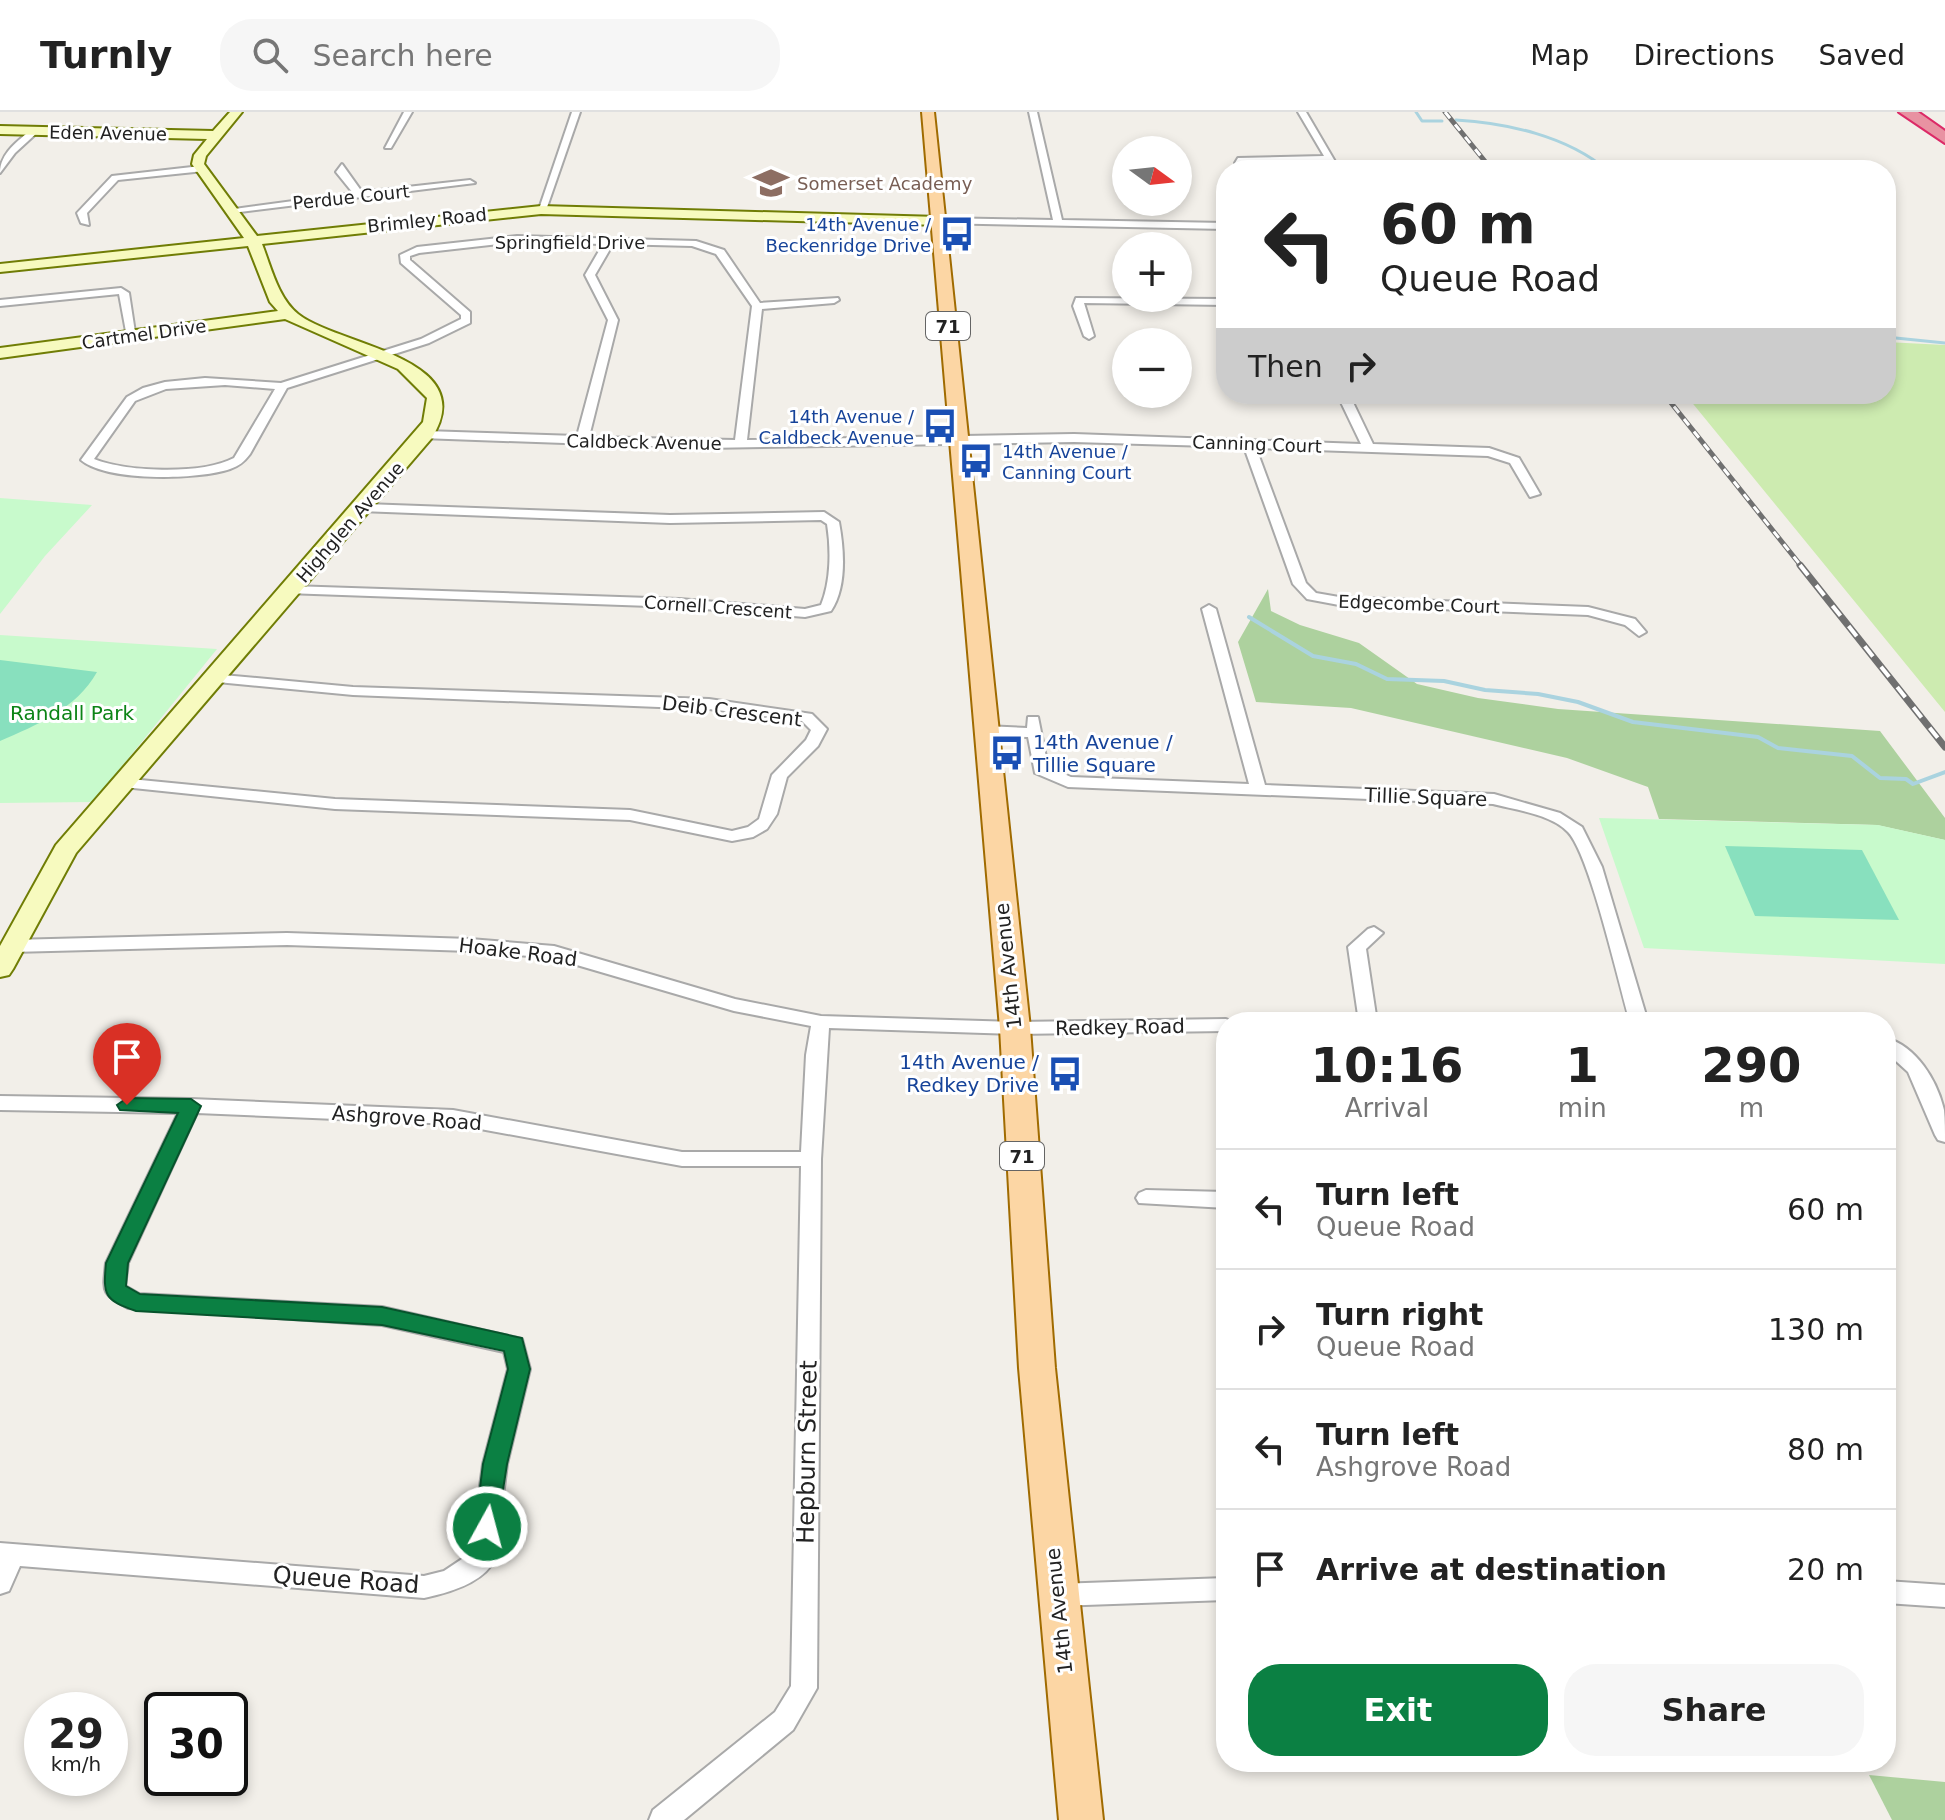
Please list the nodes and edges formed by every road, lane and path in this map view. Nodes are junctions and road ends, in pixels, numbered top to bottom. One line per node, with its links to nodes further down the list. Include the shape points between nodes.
1 (236, 112): 10 (street)
2 (408, 112): 12 (street)
3 (576, 112): 21 (street)
4 (928, 112): 22 (main road, 14th Avenue / 71)
5 (1033, 112): 24 (street)
6 (1302, 112): 13 (street)
7 (1907, 112): 11 (highway)
8 (0, 130): 9 (street, Eden Avenue)
9 (35, 131): 10 (street, Eden Avenue); 16 (street)
10 (217, 135): 17 (street, via 200,155)
11 (1945, 138)
12 (388, 146)
13 (1330, 159): 14 (street)
14 (1284, 160)
15 (342, 167): 19 (street)
16 (0, 169)
17 (201, 169): 20 (street); 23 (street, via 115,178 82,213)
18 (470, 183): 19 (street, Perdue Court)
19 (360, 196): 20 (street, Perdue Court)
20 (232, 210): 26 (street)
21 (541, 210): 22 (street, Brimley Road); 26 (street, Brimley Road)
22 (939, 221): 24 (street); 41 (main road, 14th Avenue / 71)
23 (86, 223)
24 (1058, 223): 25 (street)
25 (1216, 226)
26 (253, 240): 28 (street, Brimley Road); 33 (street)
27 (610, 241): 32 (street, Springfield Drive, via 716,248); 37 (street, Springfield Drive, via 517,239 410,251 405,261 467,317 450,331); 42 (street, via 590,275 613,320)
28 (0, 268)
29 (834, 300): 32 (street)
30 (1216, 302): 34 (street, via 1080,300)
31 (0, 303): 35 (street, via 121,291)
32 (757, 306): 43 (street)
33 (287, 314): 35 (street, Cartmel Drive); 37 (street, Highglen Avenue)
34 (1089, 336)
35 (132, 337): 36 (street, Cartmel Drive)
36 (0, 353)
37 (380, 356): 38 (street); 40 (street, Highglen Avenue, via 415,373 430,389 435,409)
38 (282, 386): 38 (street, via 212,381 142,393 131,399 87,460 102,466 190,472 228,468 241,457)
39 (1348, 404): 45 (street)
40 (425, 435): 42 (street, Caldbeck Avenue); 47 (street, Highglen Avenue)
41 (959, 438): 43 (street, Caldbeck Avenue); 44 (street, Canning Court); 52 (main road, 14th Avenue / 71)
42 (582, 441): 43 (street, Caldbeck Avenue)
43 (741, 442)
44 (1249, 444): 45 (street, Canning Court); 50 (street, Edgecombe Court, via 1300,584 1312,596 1588,611 1630,622)
45 (1369, 448): 46 (street, Canning Court, via 1500,454 1515,461)
46 (1534, 494)
47 (365, 508): 48 (street, Highglen Avenue); 48 (street, Cornell Crescent, via 670,519 824,516 835,526 833,598 819,612 805,613 679,603)
48 (291, 590): 51 (street, Highglen Avenue)
49 (1209, 609): 54 (street)
50 (1639, 632)
51 (212, 678): 53 (street, Highglen Avenue); 53 (street, Deib Crescent, via 353,691 709,704 807,717 819,729 817,740 778,778 773,808 763,824 732,836 630,815 335,804)
52 (985, 731): 54 (street, Tillie Square, via 1034,726 1041,770 1055,779); 62 (main road, 14th Avenue / 71)
53 (120, 783): 56 (street, Highglen Avenue, via 65,850)
54 (1259, 791): 59 (street, Tillie Square, via 1494,799 1568,822 1584,845 1602,890)
55 (1374, 933): 58 (street, via 1357,947)
56 (12, 946): 57 (street, Highglen Avenue); 60 (street, Hoake Road, via 287,939 528,949 588,960 734,1005)
57 (0, 969)
58 (1367, 1012)
59 (1636, 1012)
60 (821, 1022): 62 (street, Hoake Road); 67 (street, Hepburn Street)
61 (1216, 1025): 62 (street, Redkey Road)
62 (1015, 1028): 74 (main road, 14th Avenue / 71, via 1029,1284)
63 (1896, 1047): 66 (street, via 1910,1058)
64 (0, 1103): 65 (street, Ashgrove Road)
65 (191, 1106): 67 (street, Ashgrove Road, via 453,1117 682,1159); 70 (street, Queue Road, via 117,1263 114,1290 136,1302 382,1316 514,1345 519,1369 495,1464 483,1559 450,1581 424,1587)
66 (1945, 1135)
67 (811, 1159): 76 (street, Hepburn Street, via 804,1688 784,1721)
68 (1146, 1198): 69 (street)
69 (1216, 1200)
70 (6, 1555): 71 (street)
71 (0, 1583)
72 (1216, 1589): 74 (street)
73 (1896, 1593): 75 (street)
74 (1057, 1595): 77 (main road, 14th Avenue / 71)
75 (1945, 1596)
76 (663, 1820)
77 (1081, 1820)

